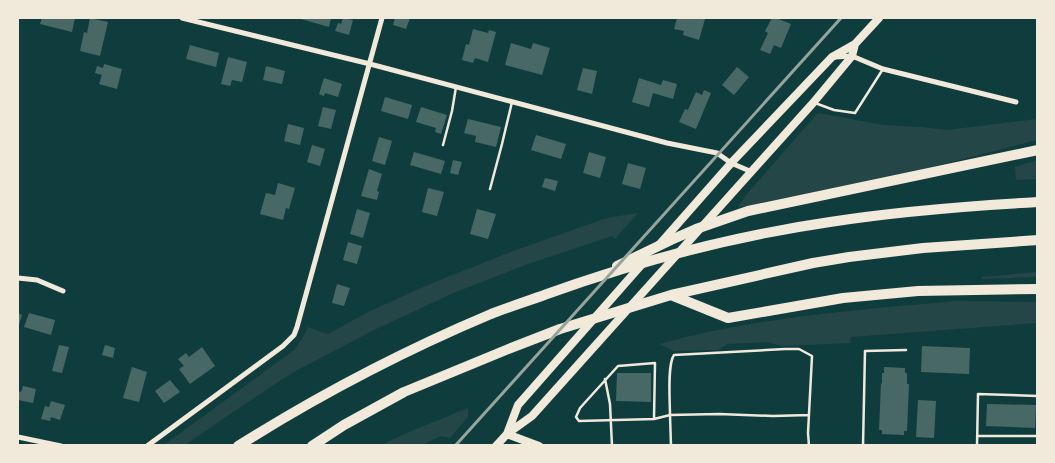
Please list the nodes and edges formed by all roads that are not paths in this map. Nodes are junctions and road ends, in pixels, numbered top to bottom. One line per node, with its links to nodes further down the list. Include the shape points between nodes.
1 (182, 18): 7 (street)
2 (382, 18): 7 (street)
3 (879, 18): 4 (main road)
4 (856, 44): 5 (main road); 6 (main road)
5 (852, 56): 6 (street); 8 (street); 12 (main road)
6 (832, 57): 15 (main road)
7 (370, 64): 9 (street); 37 (street, via 294,335)
8 (883, 69): 11 (street); 12 (lane, via 855,113)
9 (456, 87): 10 (street); 13 (lane)
10 (512, 102): 15 (street, via 717,153); 17 (lane)
11 (1016, 102)
12 (813, 103): 16 (main road)
13 (443, 146)
14 (1038, 150): 20 (highway, via 748,211 696,229)
15 (731, 163): 16 (street); 32 (main road, via 518,405)
16 (752, 172): 32 (main road, via 532,416)
17 (490, 189)
18 (1038, 202): 20 (highway, via 921,210 831,221 719,243)
19 (1038, 240): 24 (highway, via 849,257)
20 (596, 277): 38 (highway, via 492,314 397,356)
21 (18, 278): 23 (street, via 37,280)
22 (1038, 289): 24 (highway, via 918,291 842,298 728,318)
23 (63, 291)
24 (671, 295): 39 (highway, via 560,329 404,392)
25 (906, 350): 45 (lane, via 865,351)
26 (605, 379): 30 (lane, via 618,366 655,363); 31 (lane); 31 (lane, via 576,417 579,421)
27 (1038, 396): 33 (lane, via 978,394)
28 (670, 415): 29 (lane); 29 (lane, via 670,371 674,355 785,349 799,349 812,356); 30 (lane); 43 (lane)
29 (809, 415): 44 (lane)
30 (654, 419): 31 (lane)
31 (612, 420): 42 (lane)
32 (507, 434): 40 (main road); 41 (main road)
33 (977, 436): 34 (lane); 46 (lane)
34 (1038, 436)
35 (18, 437): 36 (street)
36 (61, 446)
37 (147, 446)
38 (238, 446)
39 (312, 446)
40 (496, 446)
41 (539, 446)
42 (612, 446)
43 (671, 446)
44 (809, 446)
45 (863, 446)
46 (977, 446)

